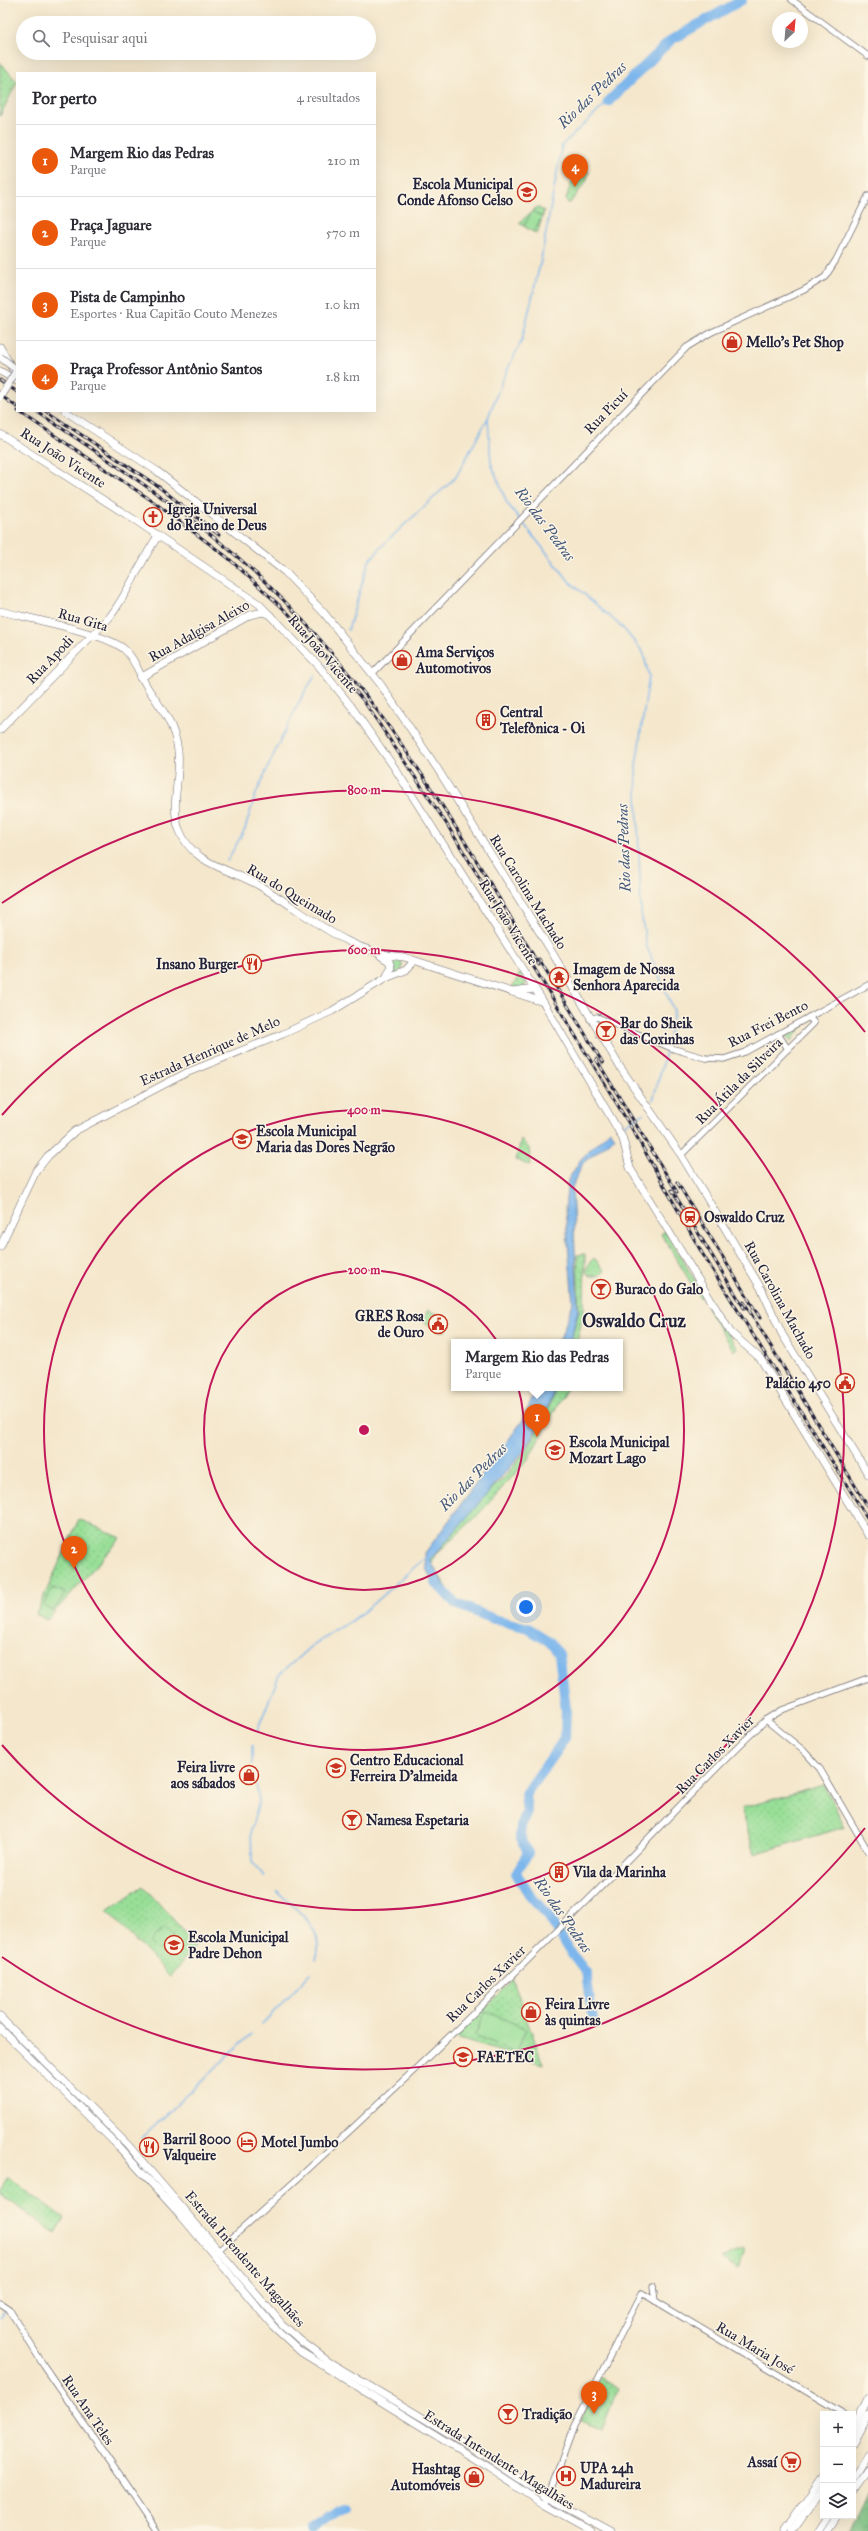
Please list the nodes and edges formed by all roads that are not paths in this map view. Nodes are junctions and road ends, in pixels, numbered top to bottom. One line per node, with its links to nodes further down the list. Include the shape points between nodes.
1 (792, 0): 2 (street)
2 (868, 56)
3 (868, 196): 20 (street, Rua Picuí, via 825,277 804,290 712,332 687,347)
4 (0, 348): 9 (main road)
5 (0, 357): 6 (main road, bridge)
6 (16, 369)
7 (0, 371): 10 (main road)
8 (16, 372): 11 (main road, bridge)
9 (16, 375)
10 (16, 380)
11 (0, 397)
12 (67, 412): 20 (main road, Rua Carolina Machado, via 151,467 296,581)
13 (0, 434): 14 (main road, Rua João Vicente)
14 (158, 536): 15 (main road, Rua João Vicente); 19 (main road, Rua Apodi, via 138,566 117,606)
15 (253, 599): 17 (main road, via 254,607); 18 (main road, Rua João Vicente)
16 (0, 611): 19 (main road, Rua Gita)
17 (250, 615): 18 (main road, Rua Adalgisa Aleixo, via 263,612); 21 (main road, Rua Adalgisa Aleixo)
18 (271, 616): 27 (main road, Rua João Vicente, via 313,659 352,706)
19 (93, 635): 21 (main road, Rua Gita, via 124,649); 22 (main road, Rua Apodi)
20 (372, 674): 31 (main road, Rua Carolina Machado, via 437,768 550,949 585,1011)
21 (140, 678): 23 (main road, Rua do Queimado, via 174,730 179,774 176,820 185,843 202,859 262,887 327,931)
22 (0, 730)
23 (381, 956): 24 (main road, Rua do Queimado); 25 (main road, via 391,967)
24 (414, 961): 25 (main road, Estrada Henrique de Melo, via 406,970); 28 (main road, Rua do Queimado)
25 (386, 978): 38 (main road, Estrada Henrique de Melo, via 332,1011 283,1034 186,1073 75,1131 48,1156 33,1176)
26 (868, 985): 30 (street, Rua Frei Bento)
27 (534, 989): 28 (main road); 29 (main road, Rua João Vicente)
28 (510, 992): 29 (main road)
29 (543, 1002): 40 (main road, Rua João Vicente, via 623,1139 630,1168 731,1333 760,1358)
30 (809, 1017): 34 (street, Rua Frei Bento); 36 (street, Rua Átila da Silveira, via 814,1023)
31 (593, 1018): 32 (street, Rua Frei Bento); 33 (main road, Rua Carolina Machado)
32 (604, 1024): 33 (street); 34 (street, Rua Frei Bento, via 705,1058 724,1059 745,1052); 35 (main road)
33 (595, 1027): 35 (main road, Rua Carolina Machado)
34 (778, 1034): 36 (street)
35 (600, 1035): 37 (main road, Rua Carolina Machado)
36 (788, 1049): 37 (street, Rua Átila da Silveira)
37 (681, 1155): 39 (main road, Rua Carolina Machado, via 762,1290 782,1334)
38 (0, 1247)
39 (868, 1474)
40 (868, 1535)
41 (868, 1678): 42 (street, Rua Carlos Xavier, via 782,1710)
42 (766, 1720): 43 (street, via 804,1751 820,1769); 46 (street, Rua Carlos Xavier, via 554,1934 360,2120)
43 (868, 1851)
44 (0, 2017): 46 (main road, Estrada Intendente Magalhães, via 128,2146)
45 (0, 2028): 47 (main road, Estrada Intendente Magalhães, via 117,2145)
46 (219, 2249): 47 (street, Rua Carlos Xavier); 62 (main road, Estrada Intendente Magalhães, via 282,2324 309,2348 334,2366 477,2450)
47 (213, 2255): 63 (main road, Estrada Intendente Magalhães, via 273,2326 301,2352)
48 (653, 2286): 49 (street)
49 (655, 2301): 52 (street, Rua Maria José); 62 (street, Rua Maria José, via 642,2294 574,2426)
50 (0, 2303): 66 (street, Rua Ana Teles, via 9,2309 44,2366)
51 (868, 2398): 54 (main road)
52 (839, 2411)
53 (868, 2414): 55 (main road)
54 (856, 2418)
55 (856, 2437)
56 (868, 2456): 58 (main road)
57 (868, 2472): 60 (main road)
58 (856, 2475)
59 (820, 2479): 69 (main road)
60 (856, 2488)
61 (820, 2491): 70 (main road)
62 (547, 2497): 63 (street); 68 (main road, Estrada Intendente Magalhães)
63 (545, 2505): 67 (main road, Estrada Intendente Magalhães)
64 (826, 2519): 71 (main road)
65 (834, 2519): 72 (main road)
66 (158, 2531)
67 (592, 2531)
68 (611, 2531)
69 (784, 2531)
70 (792, 2531)
71 (818, 2531)
72 (827, 2531)

